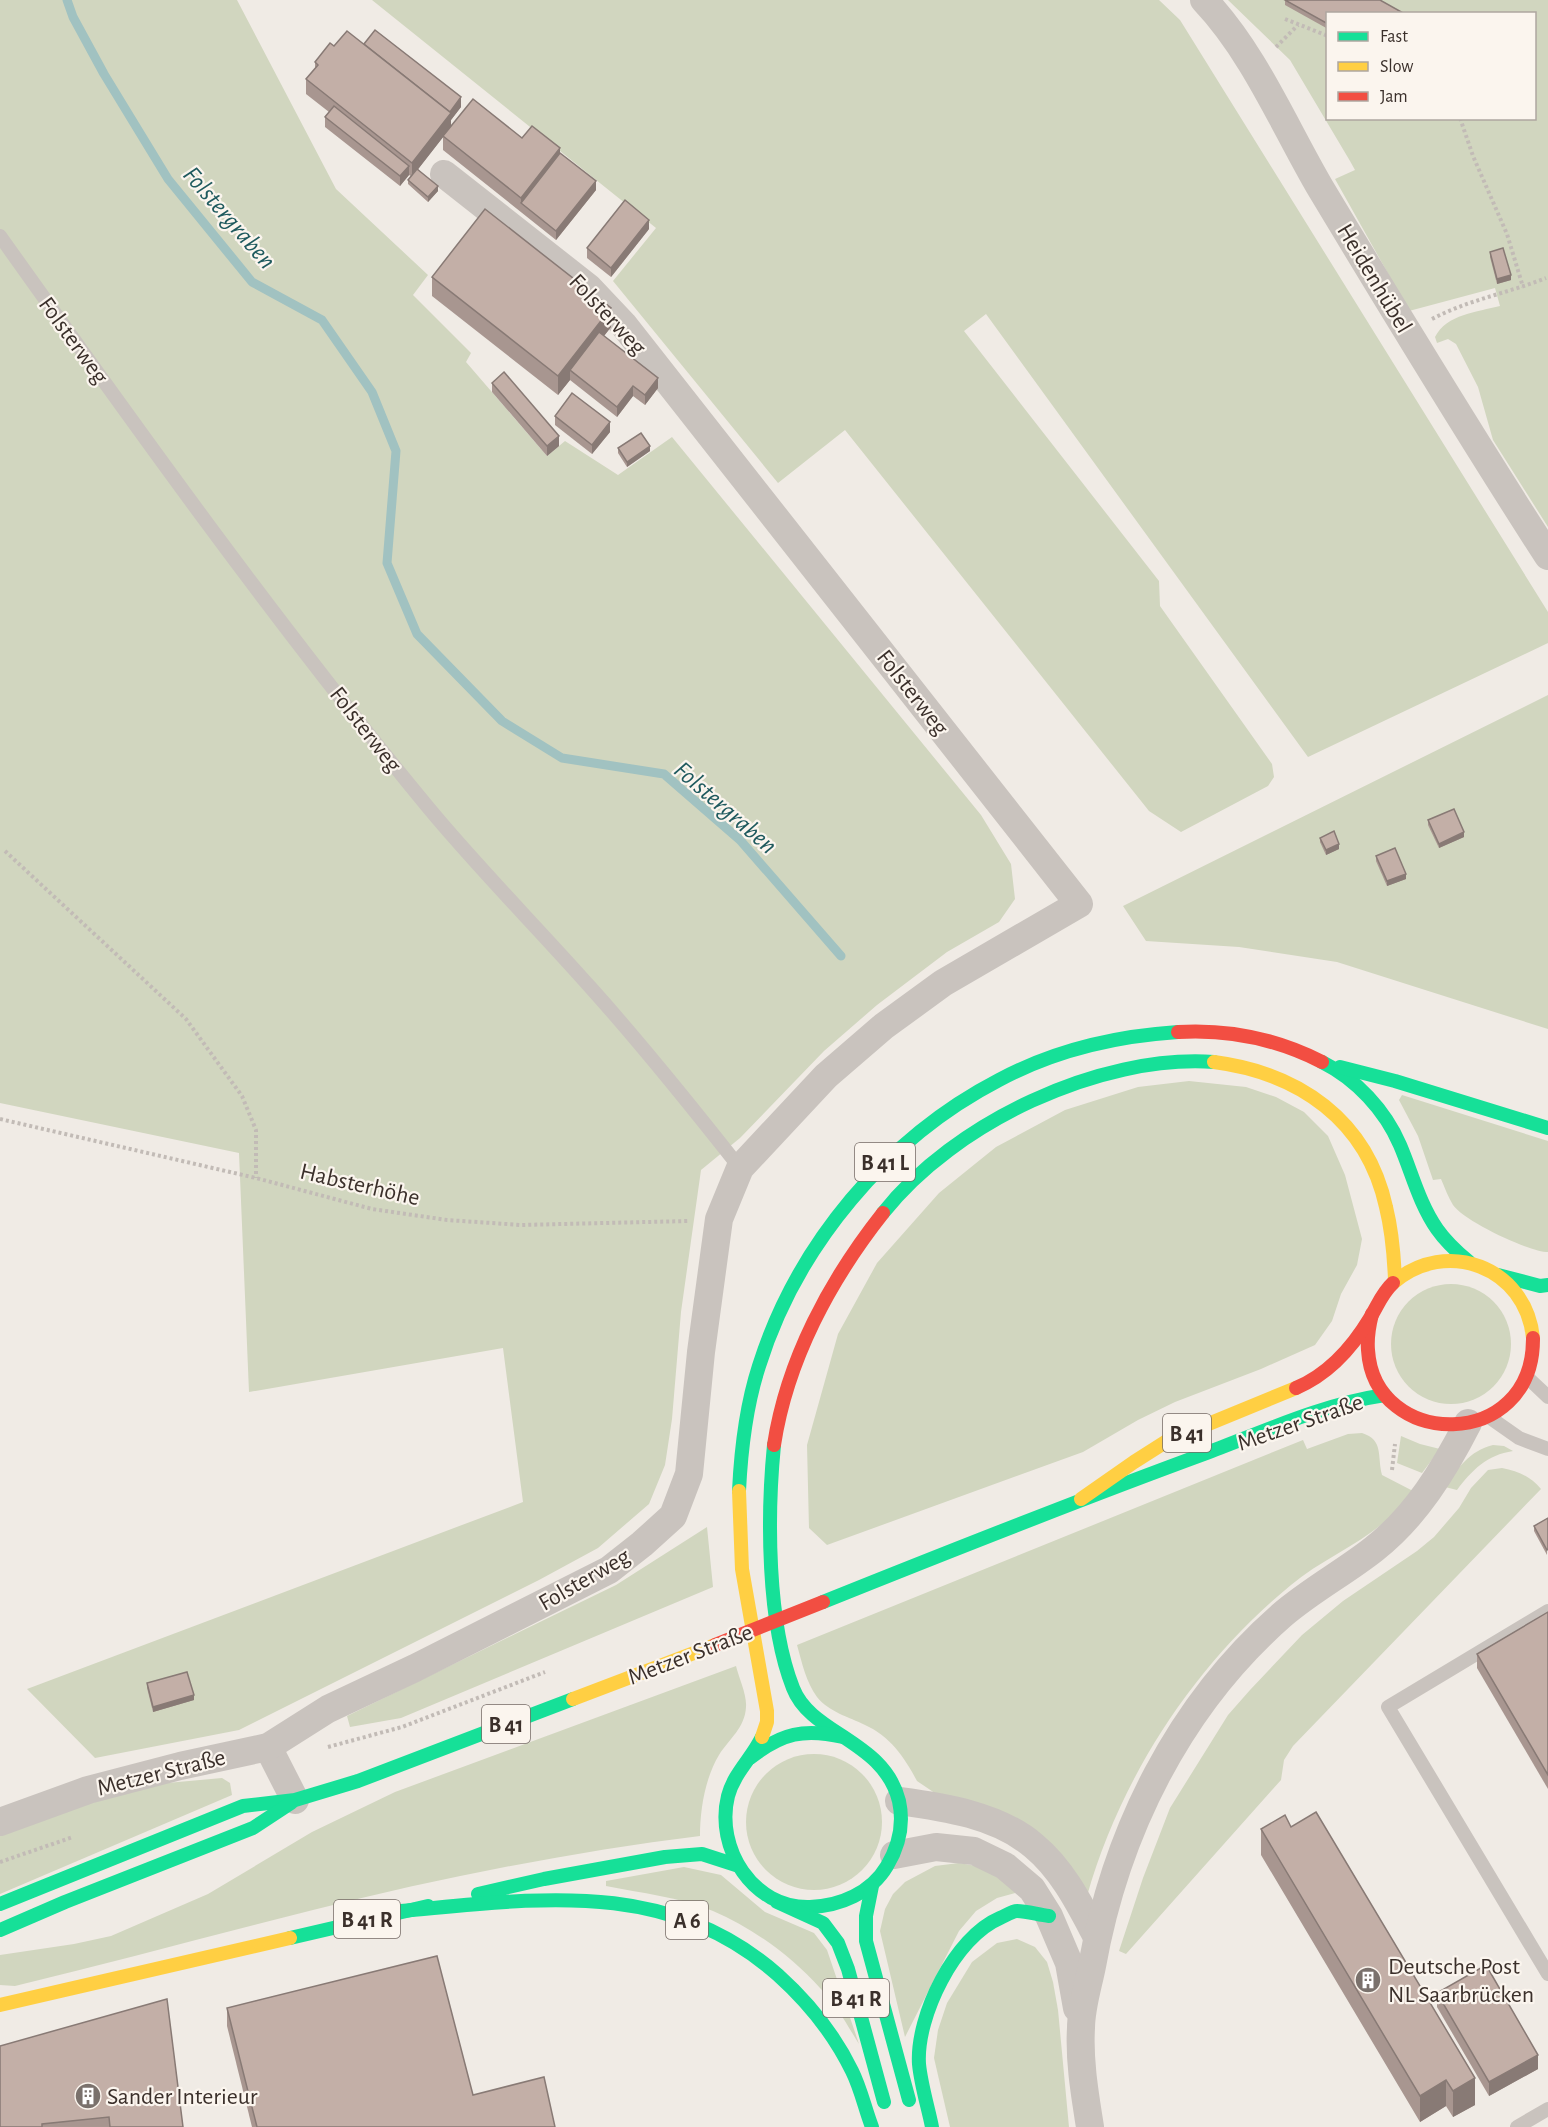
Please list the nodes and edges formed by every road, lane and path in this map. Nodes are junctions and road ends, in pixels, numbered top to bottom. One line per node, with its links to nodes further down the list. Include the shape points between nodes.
1 (1204, 0): 9 (street, Heidenhübel, via 1247,58)
2 (1285, 19): 3 (path)
3 (1326, 35)
4 (1462, 120): 8 (path, via 1507,234)
5 (444, 174): 15 (street, Folsterweg, via 589,288 617,317 1079,904 943,983 884,1026 826,1076)
6 (0, 236): 15 (lane, Folsterweg, via 159,458 350,710 462,846 601,999)
7 (1546, 278): 8 (path)
8 (1523, 287): 9 (path, via 1467,302)
9 (1408, 332): 10 (street, Heidenhübel)
10 (1548, 556)
11 (5, 852): 16 (path, via 186,1019 242,1096 256,1130)
12 (1327, 1064): 14 (main road); 18 (main road, B 41 L, via 1364,1091 1384,1116 1397,1137 1419,1197 1442,1238); 38 (main road, B 41 L, via 1284,1044 1243,1034 1194,1030 1101,1043 1001,1079 955,1106 883,1164 847,1205 811,1254 783,1305 759,1362 745,1420 739,1476 740,1543 767,1713 765,1736)
13 (0, 1119): 16 (path, Habsterhöhe)
14 (1548, 1128)
15 (740, 1168): 17 (street, Folsterweg)
16 (256, 1178): 17 (path, Habsterhöhe, via 372,1209 447,1220 520,1225)
17 (719, 1219): 36 (street, Folsterweg, via 688,1474 673,1516 609,1570 328,1709)
18 (1469, 1262): 19 (main road, Metzer Straße); 20 (main road, Metzer Straße, via 1438,1260)
19 (1498, 1275): 21 (main road, Metzer Straße); 24 (main road, Metzer Straße, via 1524,1305)
20 (1395, 1280): 22 (main road, Metzer Straße); 35 (main road, B 41 L, via 1395,1246 1387,1206 1365,1151 1346,1123 1325,1103 1258,1069 1220,1062 1127,1069 1081,1082 1028,1104 982,1127 941,1156 894,1198 839,1272 794,1366 781,1408 773,1461 771,1545 782,1646 798,1701)
21 (1548, 1285)
22 (1372, 1314): 26 (main road, Metzer Straße, via 1367,1353); 32 (main road, Metzer Straße / B 41, via 1344,1355 1327,1370 1302,1385 1168,1441 1131,1462)
23 (1548, 1337): 24 (main road)
24 (1533, 1348): 25 (main road, Metzer Straße)
25 (1527, 1377): 27 (lane); 28 (main road, Metzer Straße, via 1509,1402)
26 (1385, 1395): 28 (main road, Metzer Straße, via 1402,1411 1425,1422 1450,1426); 32 (main road, Metzer Straße / B 41, via 1343,1403)
27 (1548, 1397)
28 (1478, 1420): 30 (lane); 50 (street, via 1399,1528 1283,1614 1226,1671 1198,1707 1145,1795 1108,1894)
29 (1396, 1434): 31 (path)
30 (1548, 1449)
31 (1392, 1470)
32 (1081, 1499): 39 (main road, Metzer Straße / B 41, bridge, via 715,1645 358,1781)
33 (1548, 1611): 51 (lane, via 1388,1707)
34 (547, 1672): 37 (path, via 402,1726)
35 (848, 1739): 38 (main road, via 821,1732 793,1734 767,1744); 40 (main road, via 871,1754 889,1775)
36 (268, 1747): 39 (street); 41 (street, Metzer Straße, via 88,1790)
37 (324, 1748)
38 (746, 1761): 43 (main road, via 731,1785 724,1812 726,1839)
39 (295, 1800): 46 (main road, Metzer Straße / B 41, via 243,1806); 49 (main road, Metzer Straße / B 41, via 253,1828)
40 (899, 1801): 42 (main road, via 901,1828); 50 (street, via 992,1820 1033,1845 1076,1898)
41 (0, 1822)
42 (894, 1856): 44 (main road); 48 (street, via 936,1847 974,1851 1005,1866 1032,1889)
43 (736, 1865): 45 (main road, via 754,1887); 47 (main road, B 41 R, via 702,1854 665,1857)
44 (872, 1886): 45 (main road, via 858,1897 832,1906 805,1908); 56 (main road, B 41 R, via 866,1941)
45 (777, 1902): 55 (main road, B 41 R, via 823,1923 838,1943)
46 (0, 1904)
47 (401, 1911): 52 (main road, B 41 R); 57 (main road, A 6, via 542,1899 594,1902 675,1915 718,1932 793,1988 820,2017 852,2071)
48 (1049, 1916): 53 (street, via 1069,1963); 58 (main road, via 1016,1911 990,1922 969,1940 933,1995 919,2063)
49 (0, 1930)
50 (1097, 1937): 53 (street)
51 (1548, 1974)
52 (0, 2005)
53 (1080, 2026): 59 (street)
54 (1548, 2109): 60 (lane)
55 (888, 2118)
56 (916, 2118)
57 (872, 2127)
58 (932, 2127)
59 (1090, 2127)
60 (1517, 2127)

